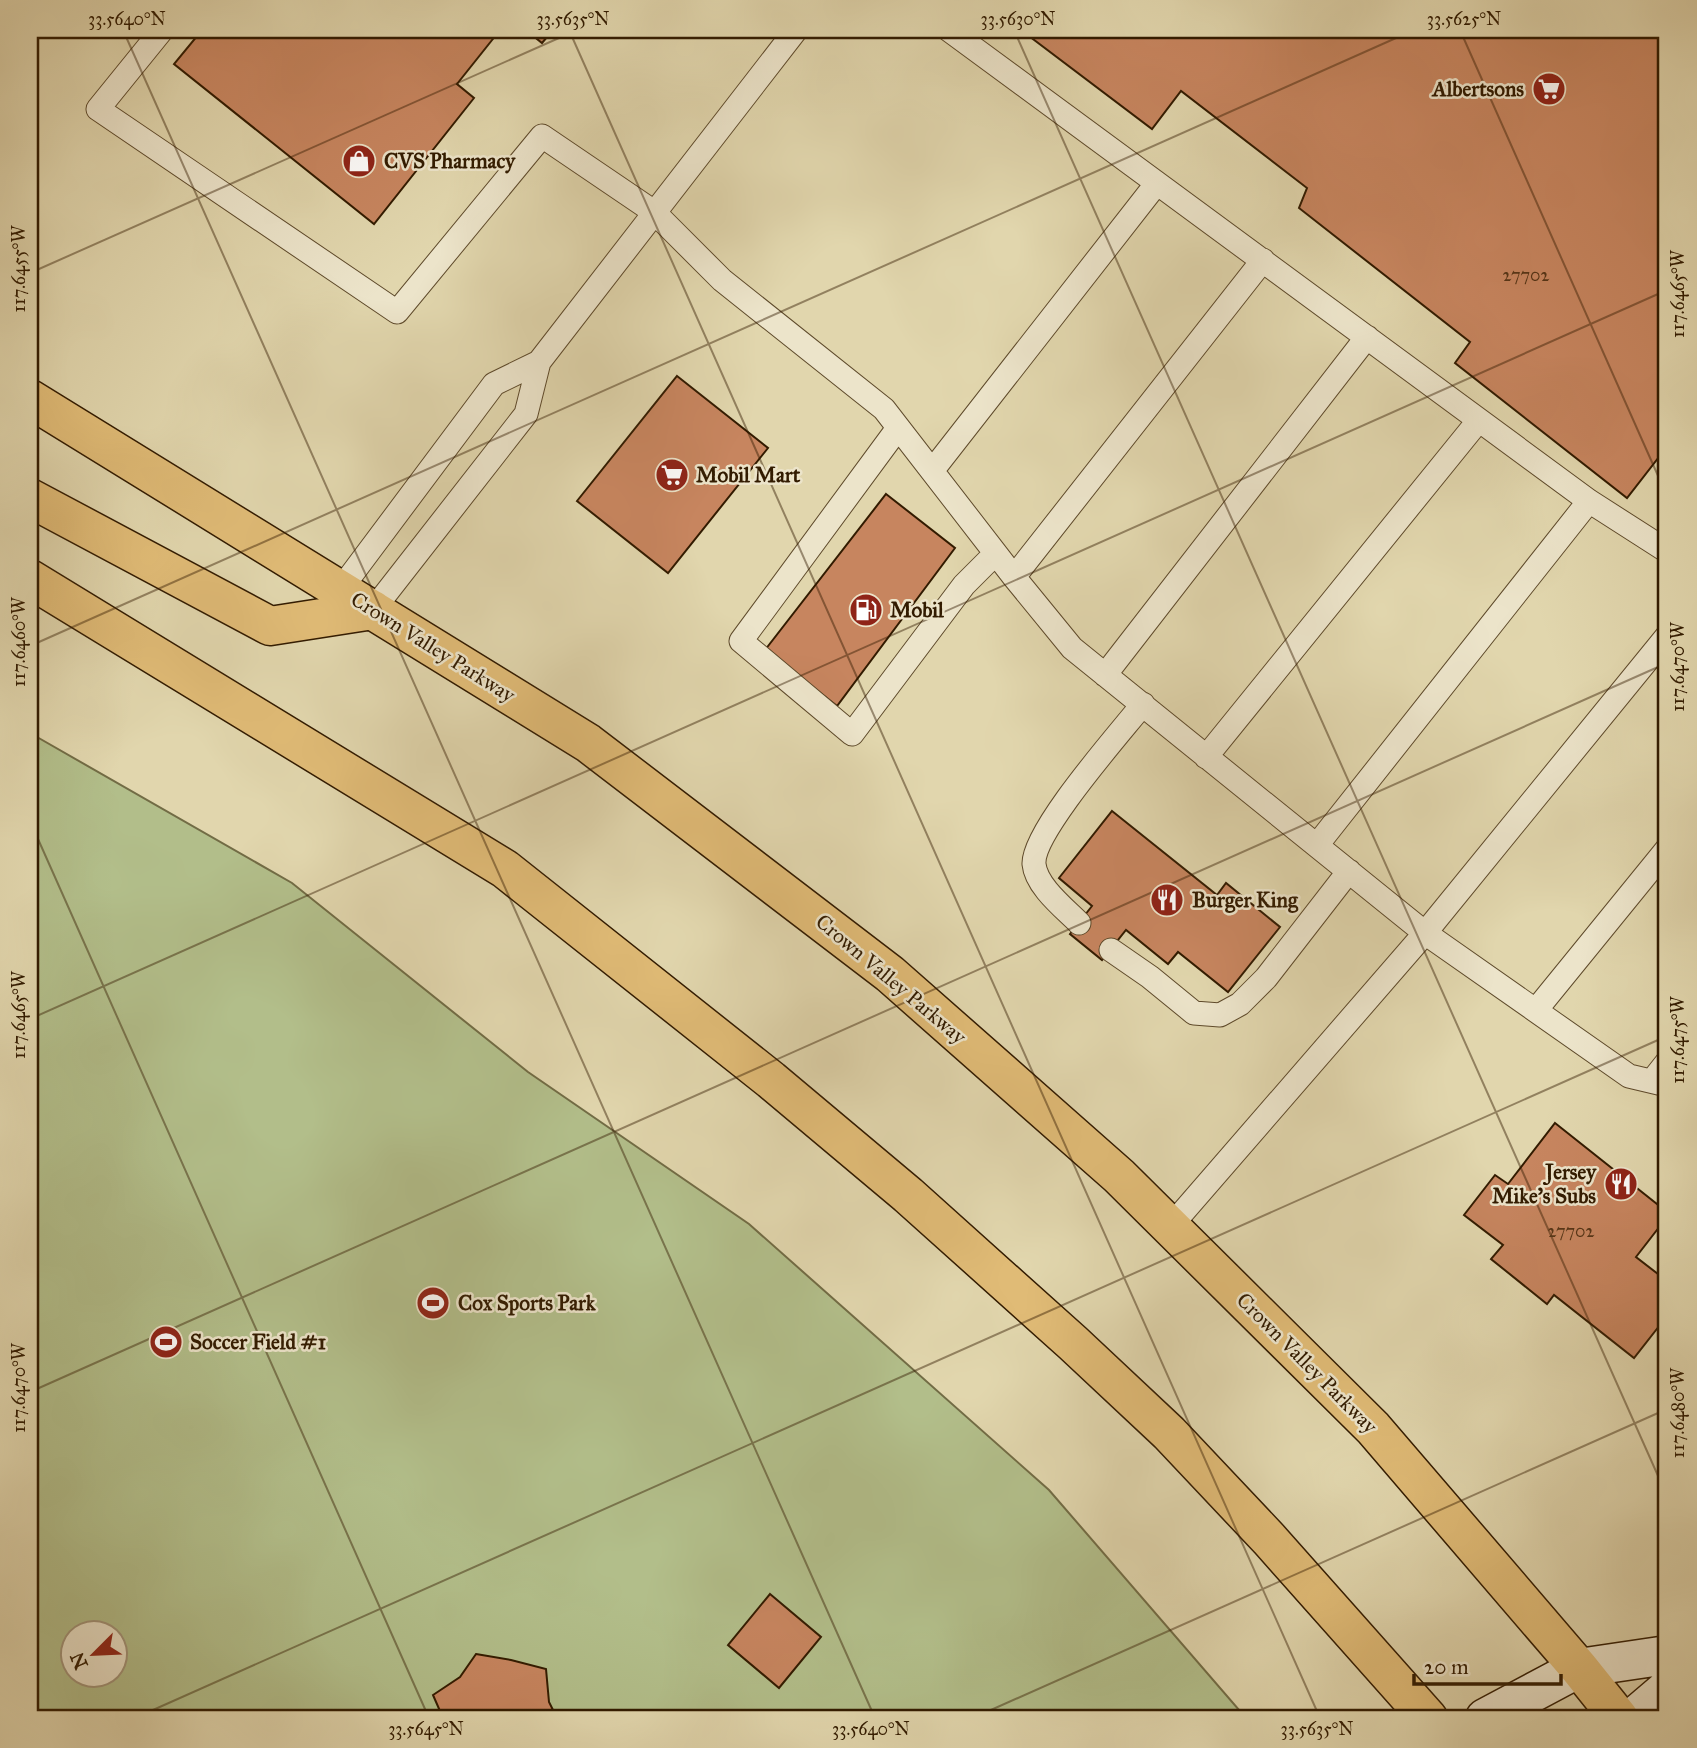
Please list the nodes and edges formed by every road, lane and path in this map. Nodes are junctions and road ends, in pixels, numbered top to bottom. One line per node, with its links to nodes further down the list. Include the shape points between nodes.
1 (162, 30): 5 (lane, via 98,109 397,312 542,136)
2 (796, 30): 5 (lane)
3 (949, 30): 4 (lane)
4 (1157, 183): 6 (lane); 12 (lane)
5 (654, 212): 8 (lane); 11 (lane, via 722,280 884,409)
6 (1263, 260): 7 (lane); 17 (lane)
7 (1367, 337): 10 (lane); 22 (lane)
8 (539, 362): 19 (lane, via 494,384); 20 (lane, via 526,414)
9 (30, 399): 19 (main road, Crown Valley Parkway)
10 (1479, 420): 14 (lane); 24 (lane)
11 (898, 428): 12 (lane); 16 (lane, via 741,641 852,734 964,585)
12 (932, 471): 16 (lane)
13 (30, 498): 20 (main road, via 270,626)
14 (1589, 501): 15 (lane); 25 (lane)
15 (1667, 551)
16 (995, 554): 17 (lane)
17 (1014, 577): 22 (lane, via 1072,648)
18 (30, 579): 38 (main road, via 505,870 771,1080 908,1195 1169,1433)
19 (340, 590): 20 (main road, Crown Valley Parkway)
20 (373, 610): 34 (main road, Crown Valley Parkway, via 587,743 890,974 1119,1176)
21 (1667, 636): 29 (lane)
22 (1105, 675): 23 (lane)
23 (1143, 704): 24 (lane); 28 (lane, via 1059,809 1038,847 1034,864 1043,887)
24 (1206, 757): 25 (lane)
25 (1317, 845): 27 (lane)
26 (1667, 849): 31 (lane)
27 (1349, 871): 29 (lane); 30 (lane, via 1266,978 1240,1004 1220,1015 1194,1013)
28 (1079, 923)
29 (1426, 933): 31 (lane); 34 (lane)
30 (1111, 950)
31 (1536, 1010): 33 (lane, via 1629,1076)
32 (1667, 1062): 33 (lane)
33 (1659, 1083)
34 (1170, 1227): 36 (main road, Crown Valley Parkway, via 1373,1427)
35 (1667, 1655): 36 (street)
36 (1580, 1668): 39 (street); 40 (main road, Crown Valley Parkway)
37 (1667, 1689): 41 (street)
38 (1428, 1718)
39 (1485, 1718)
40 (1619, 1718)
41 (1633, 1718)

